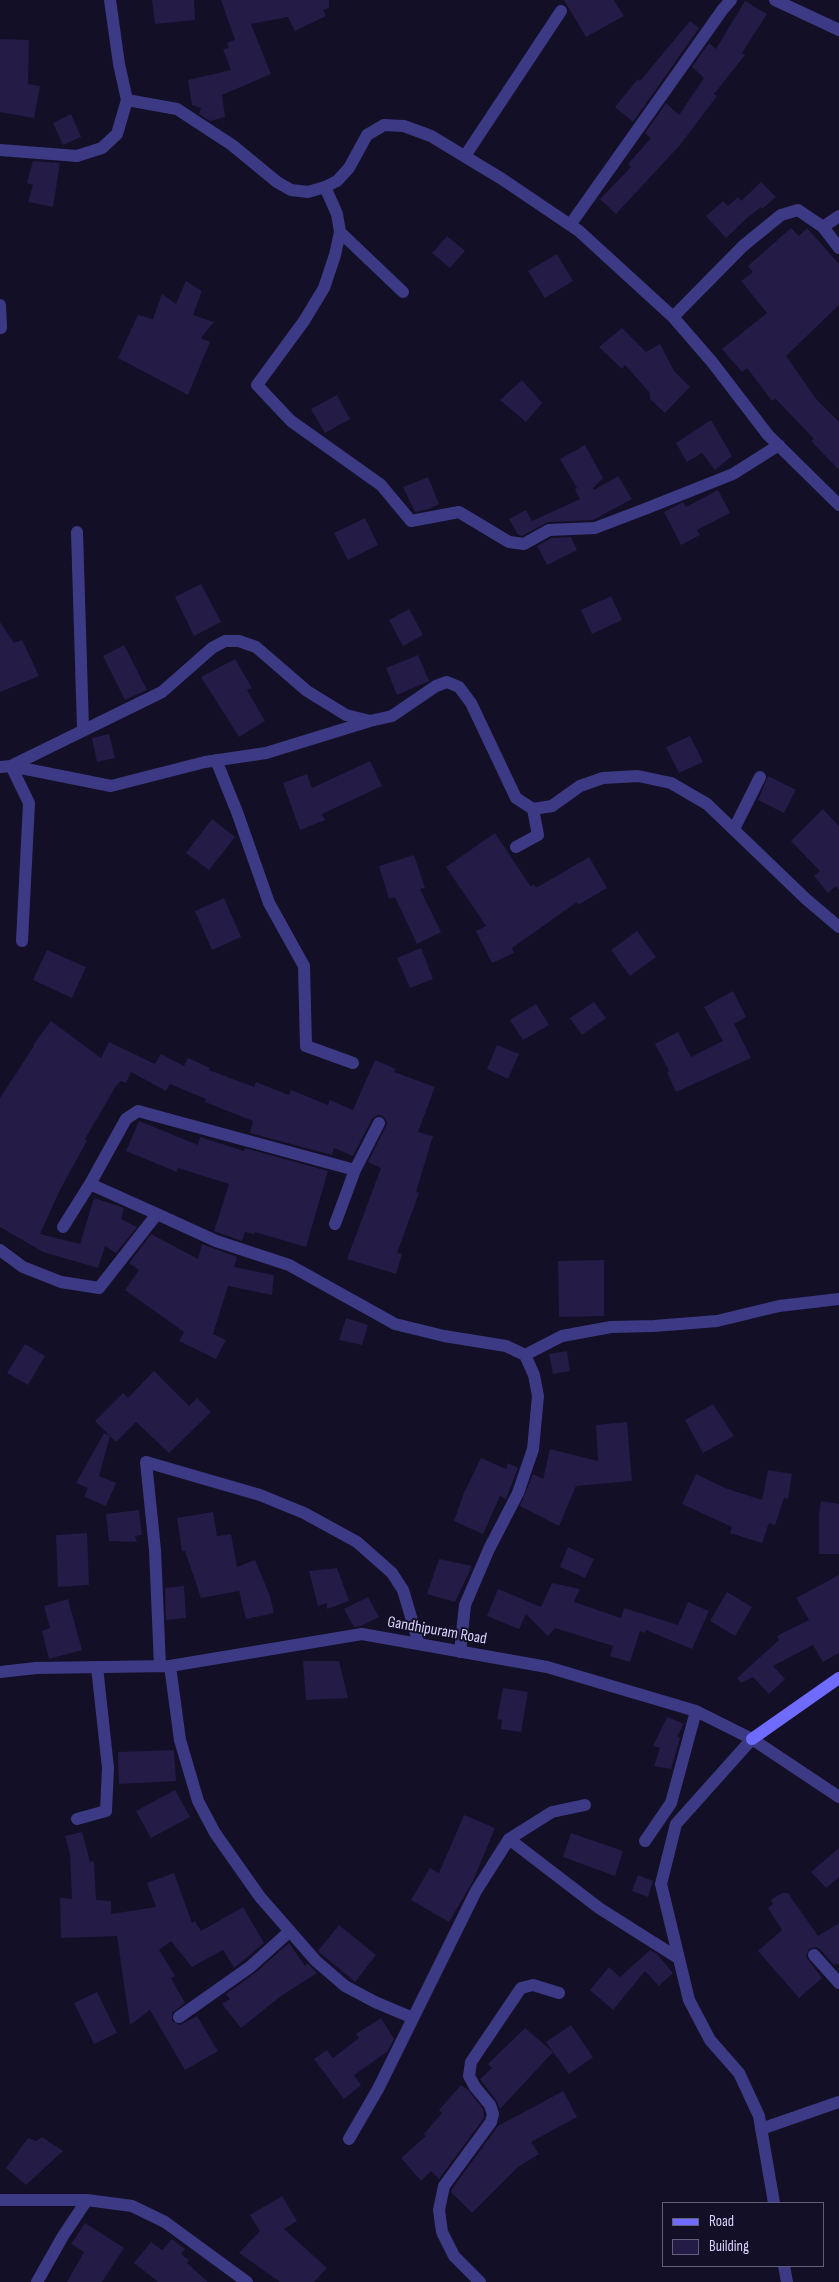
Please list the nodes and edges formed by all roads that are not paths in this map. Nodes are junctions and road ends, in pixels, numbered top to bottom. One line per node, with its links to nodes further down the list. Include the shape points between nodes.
1 (110, 0): 6 (street)
2 (731, 0): 11 (street)
3 (775, 0): 5 (street)
4 (561, 11): 8 (street)
5 (839, 30)
6 (127, 100): 7 (street, via 117,134 102,148 78,156); 9 (street, via 177,110 291,190 308,192)
7 (0, 150)
8 (465, 156): 9 (street, via 431,136 404,126 384,125 367,135 348,168 337,181); 11 (street)
9 (325, 188): 13 (street, via 337,214)
10 (839, 216): 12 (street)
11 (570, 225): 17 (street)
12 (823, 227): 14 (street); 17 (street, via 798,210 780,215 743,246)
13 (340, 232): 15 (street); 19 (street, via 324,288 257,385 291,421 381,485 411,521 459,512 509,542 524,544 550,530 595,528 645,509 733,474)
14 (839, 248)
15 (403, 292)
16 (0, 305): 18 (street)
17 (673, 317): 19 (street)
18 (1, 328)
19 (779, 445): 20 (street)
20 (839, 505)
21 (77, 532): 23 (street)
22 (370, 721): 23 (street, via 346,714 307,691 256,647 239,640 225,641 212,648 162,692); 24 (street, via 266,753); 27 (street, via 392,716 436,686 447,682 459,687 472,703 516,798)
23 (83, 729): 25 (street)
24 (216, 760): 25 (street, via 111,786); 32 (street, via 269,903 304,966 306,1046)
25 (6, 766): 31 (street, via 29,804)
26 (760, 777): 28 (street)
27 (534, 809): 28 (street, via 552,806 580,786 603,778 638,776 671,783 707,804); 29 (street, via 538,835)
28 (734, 829): 30 (street)
29 (516, 847)
30 (839, 927)
31 (22, 941)
32 (353, 1063)
33 (380, 1123): 34 (street)
34 (355, 1170): 35 (street, via 138,1111 126,1119); 37 (street)
35 (90, 1184): 36 (street); 38 (street)
36 (157, 1214): 39 (street, via 99,1288 61,1282 23,1267); 41 (street, via 216,1241 289,1265 395,1324 506,1346)
37 (336, 1224)
38 (63, 1227)
39 (0, 1250)
40 (839, 1299): 41 (street, via 779,1306 717,1320 612,1328 562,1336)
41 (525, 1355): 43 (street, via 534,1375 538,1396 532,1449 518,1493 465,1605)
42 (419, 1644): 43 (street, Gandhipuram Road); 44 (street, Gandhipuram Road, via 362,1634); 44 (street, via 403,1590 392,1573 357,1542 304,1513 260,1496 146,1462)
43 (460, 1652): 48 (street, Gandhipuram Road, via 547,1667)
44 (165, 1666): 45 (street, Gandhipuram Road); 55 (street, via 180,1740 198,1800 215,1833 260,1897)
45 (98, 1667): 46 (street, Gandhipuram Road); 52 (street, via 108,1768 106,1811)
46 (0, 1672)
47 (839, 1678): 49 (street)
48 (696, 1711): 49 (street, Gandhipuram Road); 54 (street, via 671,1803)
49 (752, 1739): 50 (street, Gandhipuram Road); 57 (street, via 676,1824 661,1884)
50 (839, 1797)
51 (585, 1805): 53 (street, via 552,1812)
52 (77, 1819)
53 (509, 1839): 57 (street, via 599,1908); 61 (street, via 476,1891)
54 (646, 1841)
55 (290, 1931): 60 (street, via 250,1967); 61 (street, via 316,1961 345,1986)
56 (814, 1954): 58 (street)
57 (678, 1958): 63 (street, via 689,2000 710,2040 739,2073 759,2116)
58 (839, 1983)
59 (559, 1993): 71 (street, via 533,1985 522,1988 470,2062 470,2076 493,2114 491,2122 444,2186 439,2210 442,2232 454,2256)
60 (179, 2017)
61 (413, 2018): 64 (street, via 378,2090)
62 (839, 2102): 63 (street)
63 (761, 2129): 67 (street)
64 (349, 2139)
65 (0, 2200): 66 (street)
66 (87, 2200): 69 (street); 70 (street, via 132,2206 165,2222)
67 (774, 2202)
68 (784, 2267): 72 (street)
69 (37, 2282)
70 (247, 2282)
71 (480, 2282)
72 (787, 2282)

